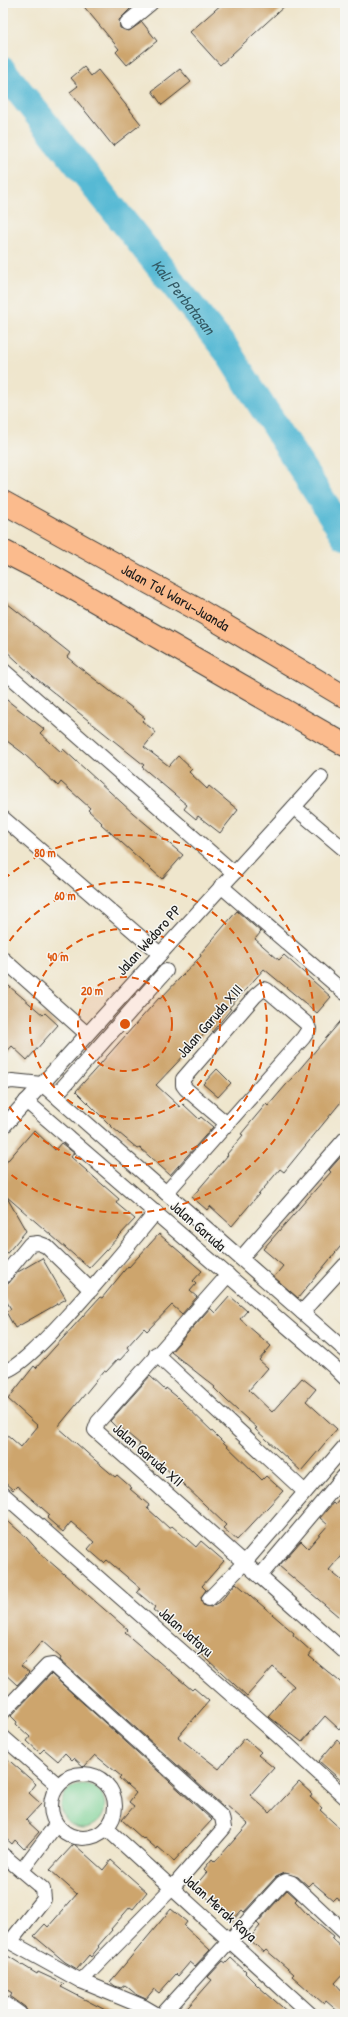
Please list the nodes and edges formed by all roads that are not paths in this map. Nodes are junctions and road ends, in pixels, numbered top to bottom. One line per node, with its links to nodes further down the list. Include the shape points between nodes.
1 (151, 3): 2 (street)
2 (127, 24)
3 (3, 502): 6 (highway, Jalan Tol Waru–Juanda, via 202,612)
4 (3, 551): 7 (highway, via 48,574)
5 (3, 670): 12 (street)
6 (345, 697)
7 (345, 745)
8 (321, 777): 9 (street, Jalan Wedoro PP)
9 (294, 807): 11 (street); 12 (street, Jalan Wedoro PP)
10 (3, 818): 14 (street)
11 (345, 850)
12 (234, 873): 13 (street, Jalan Wedoro PP)
13 (221, 886): 14 (street, Jalan Wedoro PP); 17 (street)
14 (160, 954): 18 (street, Jalan Wedoro PP)
15 (3, 959): 18 (street)
16 (166, 971): 21 (street)
17 (345, 993)
18 (87, 1034): 20 (street, Jalan Wedoro PP)
19 (3, 1083): 20 (street, via 12,1081)
20 (42, 1084): 21 (street, Jalan Garuda); 22 (street, Jalan Wedoro PP)
21 (56, 1095): 23 (street, Jalan Garuda)
22 (26, 1101): 24 (street, Jalan Wedoro PP); 26 (street, Jalan Garuda)
23 (82, 1118): 26 (street); 28 (street, Jalan Garuda)
24 (4, 1123)
25 (227, 1124): 25 (street, Jalan Garuda XIII, via 309,1029 308,1024 267,990 263,989 255,996 183,1079 185,1088); 28 (street, Jalan Garuda XIII)
26 (66, 1135): 29 (street, Jalan Garuda)
27 (345, 1139): 32 (street)
28 (166, 1192): 30 (street, Jalan Garuda)
29 (156, 1212): 31 (street, Jalan Garuda); 37 (street)
30 (196, 1218): 31 (street); 32 (street, Jalan Garuda)
31 (180, 1234): 34 (street, Jalan Garuda)
32 (241, 1258): 36 (street, Jalan Garuda)
33 (345, 1265): 39 (street)
34 (228, 1275): 38 (street, Jalan Garuda); 41 (street, Jalan Garuda XII)
35 (3, 1277): 37 (street, via 30,1244 38,1243 46,1246)
36 (272, 1286): 38 (street); 39 (street, Jalan Garuda)
37 (91, 1290): 42 (street, via 13,1369)
38 (259, 1302): 43 (street, Jalan Garuda)
39 (302, 1312): 40 (street, Jalan Garuda)
40 (345, 1350)
41 (156, 1354): 47 (street); 51 (street, Jalan Garuda XII, via 98,1422 95,1430)
42 (3, 1371)
43 (345, 1378)
44 (345, 1446): 45 (street)
45 (327, 1467): 46 (street); 47 (street)
46 (344, 1477): 50 (street)
47 (305, 1492): 49 (street)
48 (3, 1494): 58 (street, Jalan Jatayu, via 277,1734)
49 (282, 1519): 50 (street); 51 (street)
50 (297, 1532): 52 (street)
51 (245, 1562): 52 (street); 53 (street)
52 (260, 1576): 54 (street)
53 (209, 1599)
54 (345, 1652)
55 (3, 1712): 63 (street, via 47,1666 53,1666 222,1817 224,1828)
56 (3, 1737): 57 (street)
57 (58, 1785): 59 (street, via 51,1798 51,1812); 60 (street, via 78,1774 100,1779 108,1787 115,1808)
58 (345, 1798)
59 (56, 1825): 60 (street, via 67,1835 80,1839 94,1836); 62 (street)
60 (106, 1828): 63 (street, Jalan Merak Raya)
61 (3, 1855): 62 (street)
62 (22, 1870): 65 (street, via 43,1889 44,1899)
63 (172, 1888): 66 (street, Jalan Merak Raya); 67 (street)
64 (345, 1933): 66 (street, via 292,1883 286,1881)
65 (7, 1940): 67 (street)
66 (230, 1940): 71 (street); 72 (street, Jalan Merak Raya)
67 (81, 1981): 70 (street)
68 (3, 2003): 69 (street)
69 (20, 2014)
70 (156, 2014)
71 (163, 2014)
72 (310, 2014)

